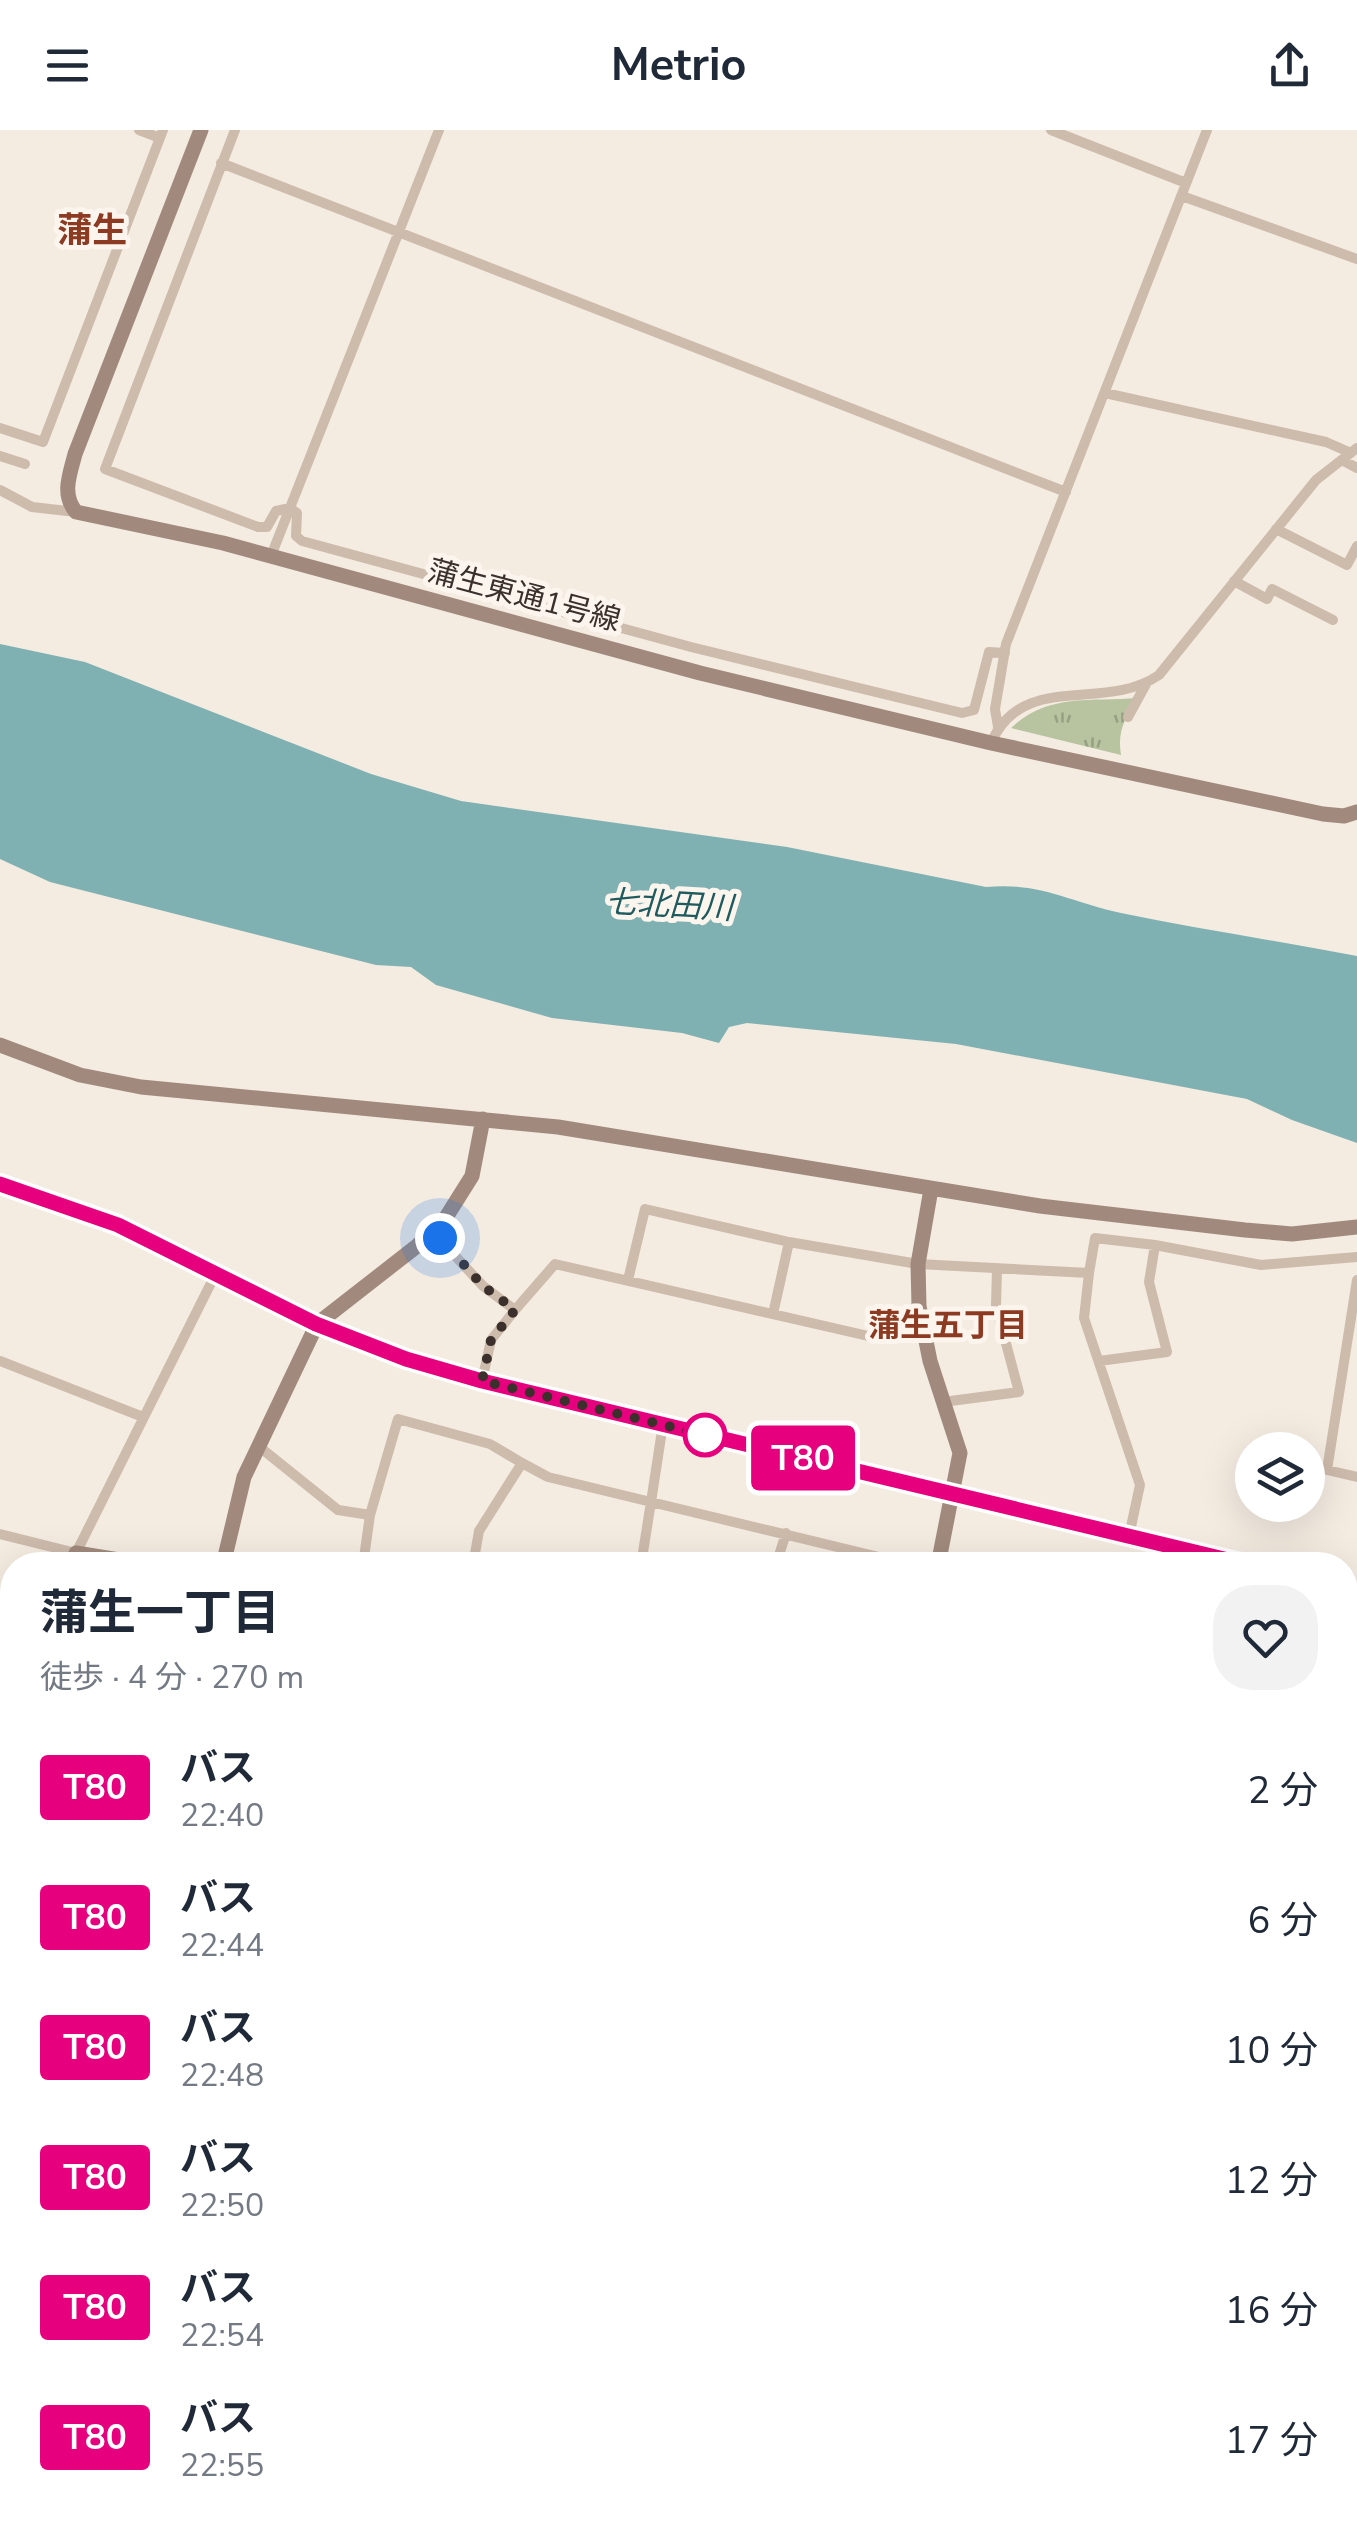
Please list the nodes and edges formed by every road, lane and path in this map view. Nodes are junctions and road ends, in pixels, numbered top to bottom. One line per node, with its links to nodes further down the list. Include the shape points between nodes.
1 (140, 130): 7 (street)
2 (201, 130): 22 (street, via 76,454 67,488)
3 (235, 130): 8 (street)
4 (439, 130): 11 (street)
5 (1054, 130): 9 (street)
6 (1207, 130): 9 (street)
7 (162, 134): 14 (street, via 43,442)
8 (222, 163): 11 (street); 21 (street, via 105,469 258,527)
9 (1186, 183): 10 (street)
10 (1182, 196): 12 (street); 13 (street)
11 (400, 232): 20 (street); 21 (street)
12 (1357, 259)
13 (1105, 393): 15 (street, via 1326,442); 20 (street)
14 (0, 428)
15 (1350, 454): 18 (street); 23 (street, via 1316,480)
16 (0, 456): 17 (street)
17 (24, 464)
18 (1357, 468)
19 (0, 490): 22 (street, via 32,507)
20 (1066, 492): 28 (street)
21 (290, 508): 25 (street); 28 (street, via 302,541 962,713 974,710 989,652)
22 (76, 512): 25 (street, 蒲生東通1号線)
23 (1276, 529): 24 (street, via 1347,565); 26 (street)
24 (1357, 546)
25 (271, 556): 32 (street, 蒲生東通1号線, via 700,673)
26 (1234, 581): 27 (street, via 1268,600 1272,588); 29 (street, via 1180,653)
27 (1334, 620)
28 (1005, 653): 31 (street)
29 (1146, 684): 30 (street); 31 (street, via 1108,694 1046,697)
30 (1128, 717)
31 (998, 727): 32 (street)
32 (991, 743): 33 (street, 蒲生東通1号線, via 1324,814)
33 (1357, 812)
34 (0, 1046): 35 (street, via 125,1084)
35 (483, 1119): 37 (street, via 640,1138); 39 (street, via 472,1176)
36 (0, 1184): 45 (street, via 118,1225)
37 (931, 1189): 38 (street, via 1280,1234); 43 (street)
38 (1357, 1227)
39 (434, 1232): 49 (street); 51 (street)
40 (789, 1242): 43 (street); 47 (street, via 644,1210); 50 (street)
41 (1155, 1245): 42 (street, via 1261,1265); 46 (street, via 1095,1238); 54 (street, via 1149,1282 1167,1352)
42 (1357, 1257)
43 (918, 1264): 44 (street); 52 (street)
44 (997, 1268): 46 (street); 56 (street, via 996,1306 1019,1392)
45 (216, 1273): 51 (street); 57 (street)
46 (1090, 1273): 54 (street, via 1084,1318)
47 (628, 1280): 49 (street, via 555,1264); 50 (street)
48 (1357, 1280): 61 (street, via 1327,1470)
49 (515, 1310): 55 (street, via 491,1340)
50 (773, 1314): 52 (street, via 876,1338)
51 (316, 1324): 55 (street); 59 (street)
52 (922, 1330): 56 (street)
53 (0, 1361): 57 (street)
54 (1099, 1362): 67 (street, via 1140,1486)
55 (482, 1381): 58 (street)
56 (942, 1402): 62 (street, via 960,1452)
57 (143, 1417): 69 (street)
58 (662, 1424): 62 (street); 63 (street)
59 (257, 1445): 64 (street, via 338,1510); 70 (street)
60 (522, 1463): 63 (street, via 548,1477); 64 (street, via 490,1444 398,1418); 72 (street, via 479,1532)
61 (1357, 1477)
62 (952, 1494): 67 (street); 76 (street)
63 (651, 1502): 65 (street); 73 (street)
64 (370, 1515): 71 (street)
65 (786, 1533): 74 (street); 75 (street)
66 (0, 1534): 68 (street)
67 (1129, 1536): 77 (street)
68 (55, 1552)
69 (79, 1552)
70 (226, 1552)
71 (365, 1552)
72 (475, 1552)
73 (643, 1552)
74 (780, 1552)
75 (861, 1552)
76 (941, 1552)
77 (1195, 1552)

